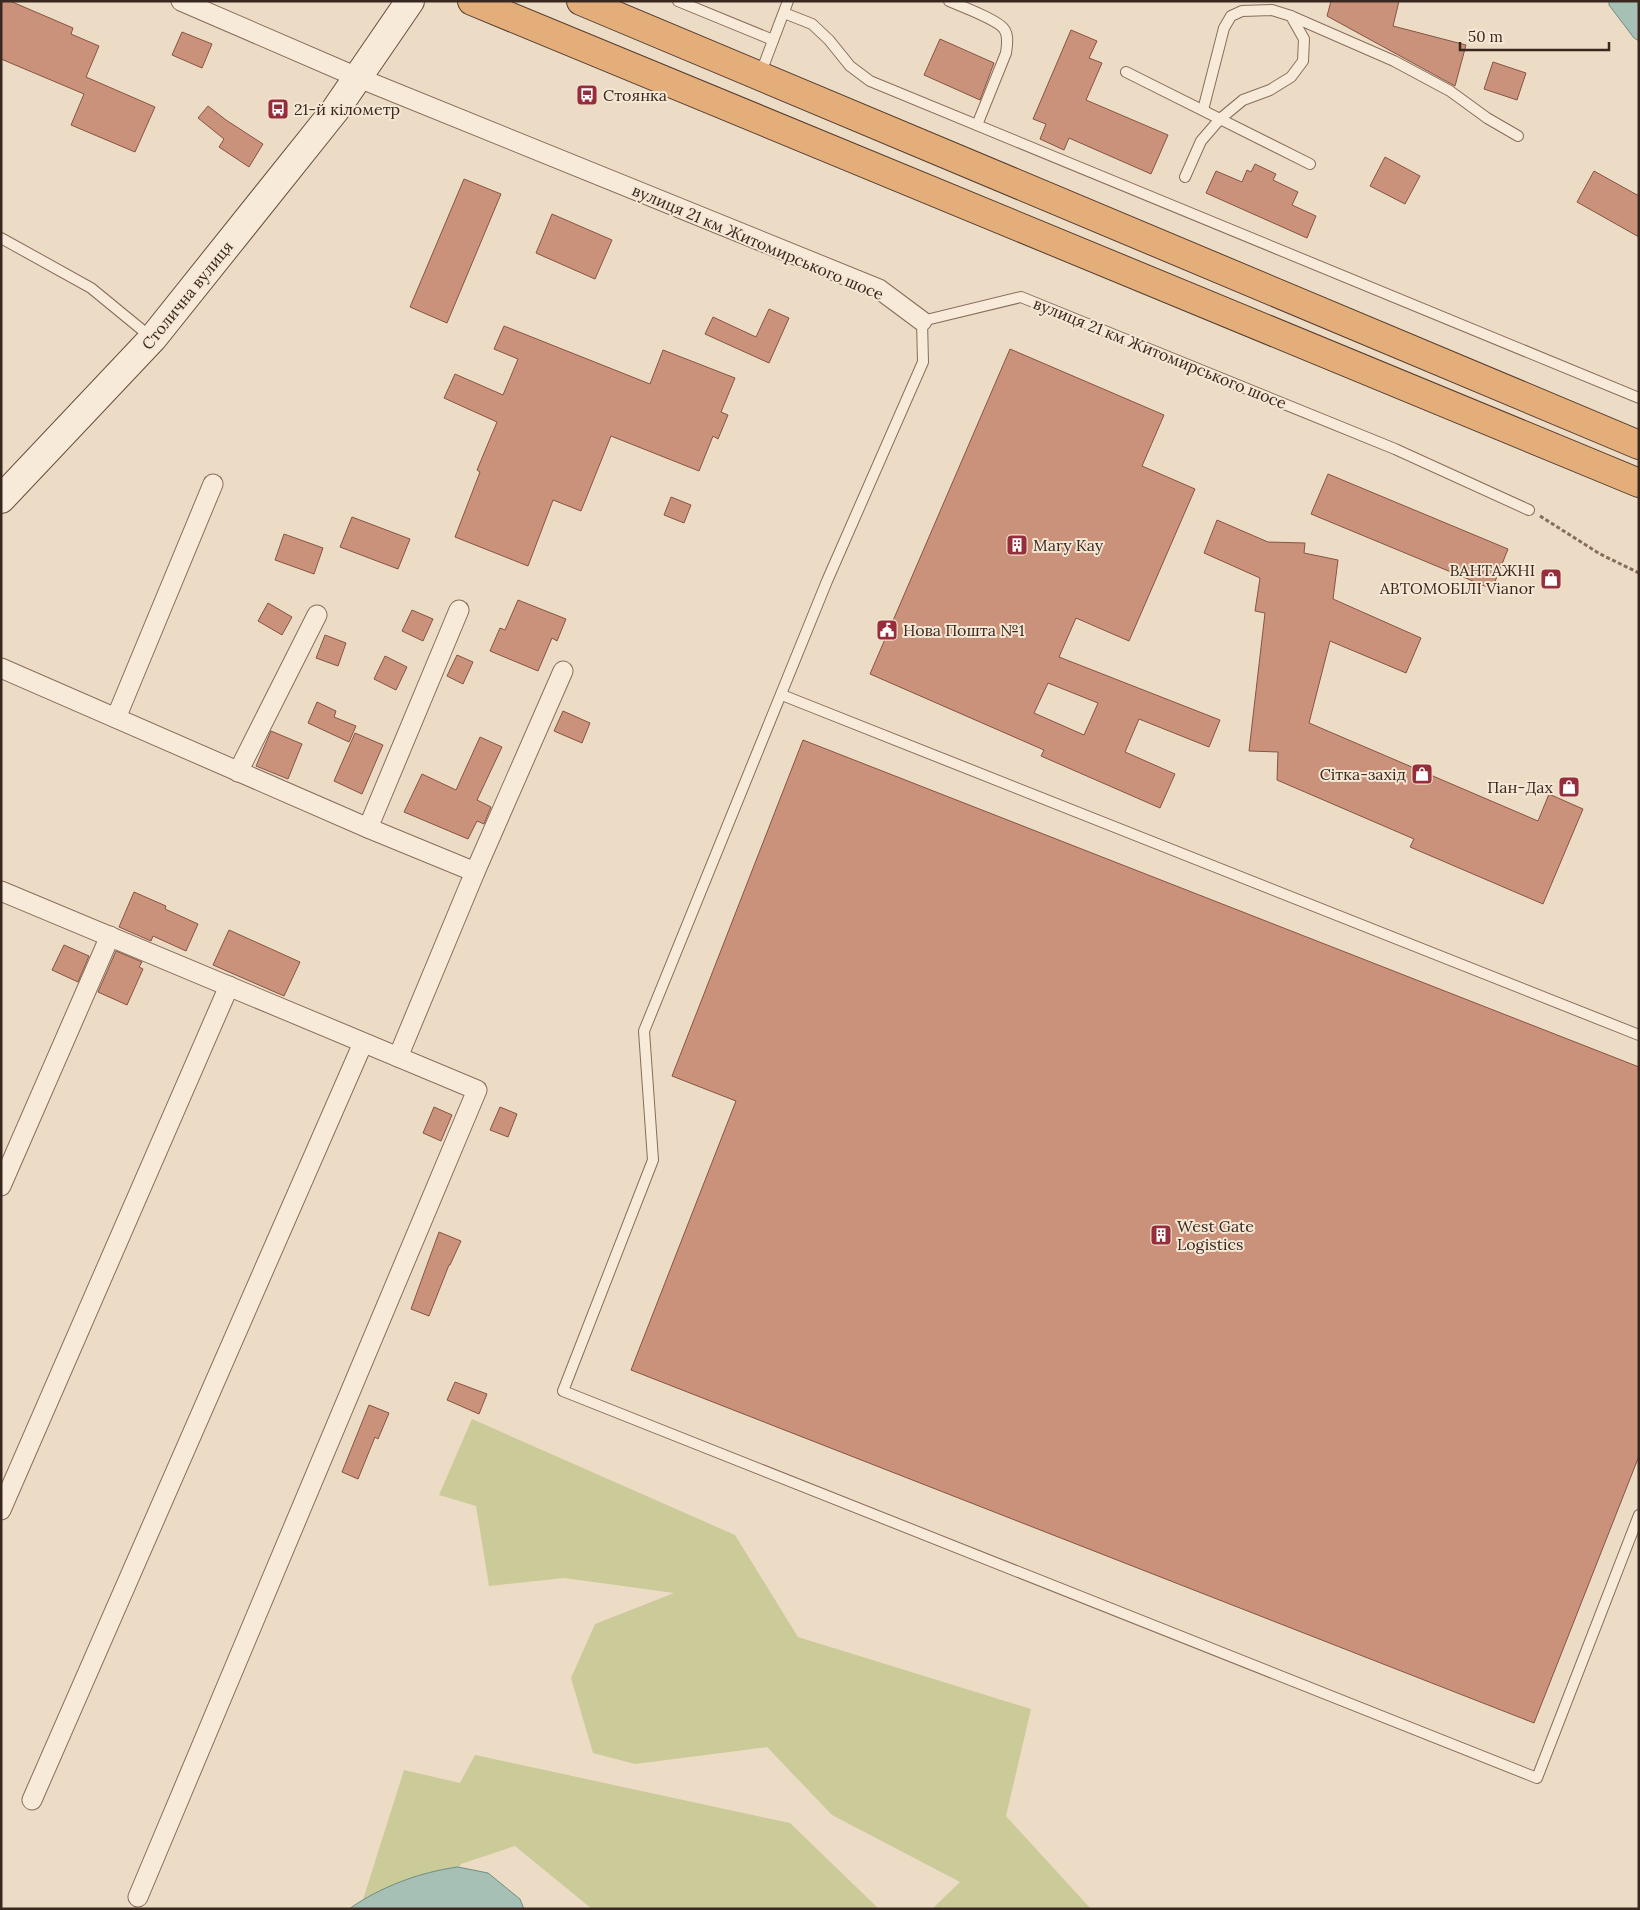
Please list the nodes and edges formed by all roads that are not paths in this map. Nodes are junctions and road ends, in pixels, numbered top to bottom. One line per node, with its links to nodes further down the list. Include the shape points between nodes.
1 (181, 1): 14 (street, вулиця 21 км Житомирського шосе)
2 (410, 1): 14 (main road, Столична вулиця)
3 (472, 1): 26 (highway)
4 (581, 1): 13 (highway)
5 (678, 1): 11 (lane)
6 (788, 1): 9 (lane)
7 (950, 1): 17 (lane, via 1004,28 1008,40 1006,53)
8 (1273, 5): 10 (lane); 15 (lane, via 1242,10 1231,16 1224,28)
9 (784, 12): 11 (lane); 17 (lane, via 812,24 850,66 870,81)
10 (1291, 16): 16 (lane, via 1304,39 1302,61 1291,77 1270,90 1243,100); 18 (lane, via 1394,61 1450,91)
11 (773, 40): 13 (lane)
12 (1126, 72): 15 (lane)
13 (760, 76): 25 (highway)
14 (359, 78): 22 (street, вулиця 21 км Житомирського шосе, via 879,289); 23 (main road, Столична вулиця)
15 (1203, 110): 16 (lane)
16 (1220, 118): 19 (lane); 20 (lane, via 1201,141)
17 (977, 125): 24 (lane)
18 (1518, 136)
19 (1310, 164)
20 (1185, 177)
21 (1, 238): 23 (lane, via 91,288)
22 (922, 321): 29 (lane, вулиця 21 км Житомирського шосе, via 1021,297 1395,448); 34 (lane, via 922,362 827,580)
23 (153, 338): 28 (main road, Столична вулиця)
24 (1639, 398)
25 (1639, 444)
26 (1639, 483)
27 (213, 484): 35 (street)
28 (1, 499)
29 (1529, 510)
30 (459, 610): 37 (street)
31 (318, 616): 36 (street)
32 (1, 668): 35 (street)
33 (563, 671): 38 (street)
34 (782, 695): 42 (lane); 47 (lane, via 644,1031 653,1160 562,1391 1537,1778)
35 (116, 718): 36 (street)
36 (238, 772): 37 (street)
37 (368, 828): 38 (street)
38 (475, 872): 44 (street)
39 (1, 891): 40 (street)
40 (110, 936): 41 (street); 45 (street)
41 (229, 986): 43 (street); 46 (street)
42 (1639, 1035)
43 (363, 1043): 44 (street); 48 (street)
44 (398, 1057): 49 (street, via 477,1090)
45 (1, 1186)
46 (1, 1510)
47 (1639, 1515)
48 (32, 1800)
49 (138, 1897)

